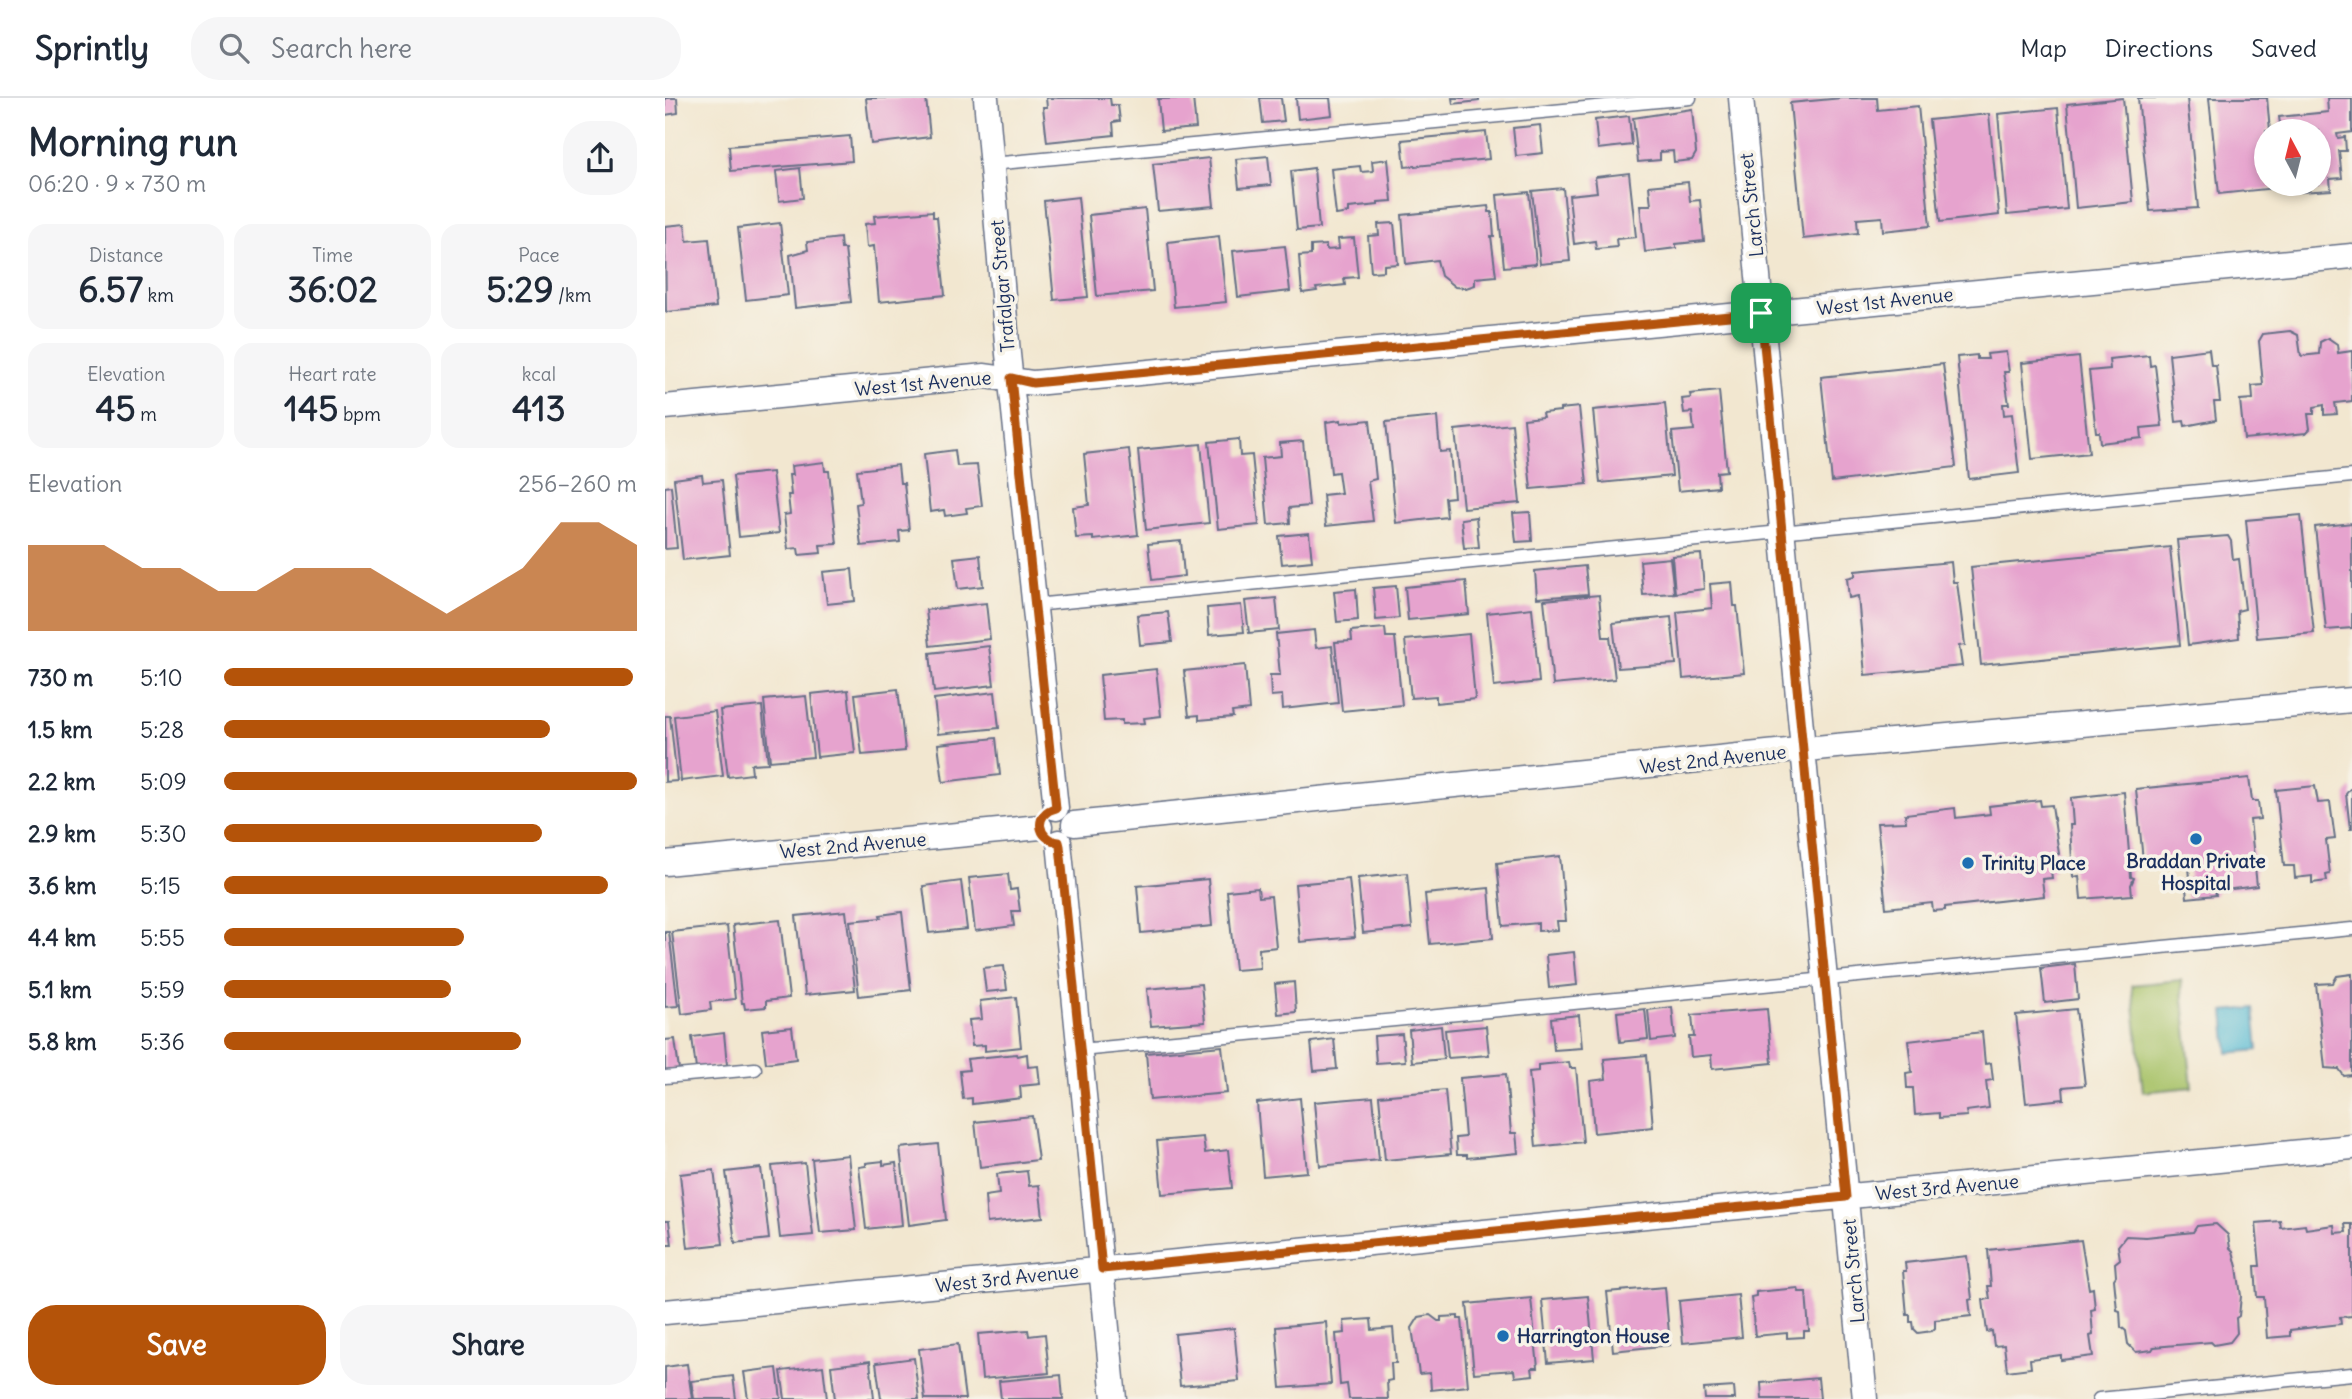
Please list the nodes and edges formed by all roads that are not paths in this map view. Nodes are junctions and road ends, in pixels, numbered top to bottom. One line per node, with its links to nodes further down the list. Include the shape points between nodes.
1 (986, 98): 4 (street, Trafalgar Street)
2 (1690, 98): 4 (lane)
3 (1741, 98): 6 (street, Larch Street)
4 (991, 164): 7 (street, Trafalgar Street)
5 (2352, 256): 6 (street, West 1st Avenue)
6 (1761, 313): 7 (street, West 1st Avenue, via 1033,383); 10 (street, Larch Street)
7 (1011, 378): 8 (street, West 1st Avenue, via 985,376); 11 (street, Trafalgar Street)
8 (665, 407)
9 (2352, 476): 10 (lane)
10 (1783, 533): 11 (lane); 13 (street, Larch Street)
11 (1034, 605): 14 (street, Trafalgar Street)
12 (2352, 700): 13 (street, West 2nd Avenue)
13 (1803, 750): 14 (street, West 2nd Avenue); 17 (street, Larch Street)
14 (1057, 825): 15 (street, West 2nd Avenue); 18 (street, Trafalgar Street)
15 (665, 863)
16 (2352, 929): 17 (lane)
17 (1825, 979): 18 (lane); 22 (street, Larch Street)
18 (1080, 1050): 23 (street, Trafalgar Street)
19 (755, 1069): 20 (lane)
20 (665, 1077)
21 (2352, 1147): 22 (street, West 3rd Avenue)
22 (1846, 1197): 23 (street, West 3rd Avenue); 27 (street, Larch Street)
23 (1102, 1269): 24 (street, West 3rd Avenue); 26 (street, Trafalgar Street)
24 (665, 1312)
25 (2352, 1374): 28 (lane)
26 (1114, 1399)
27 (1865, 1399)
28 (2099, 1399)

